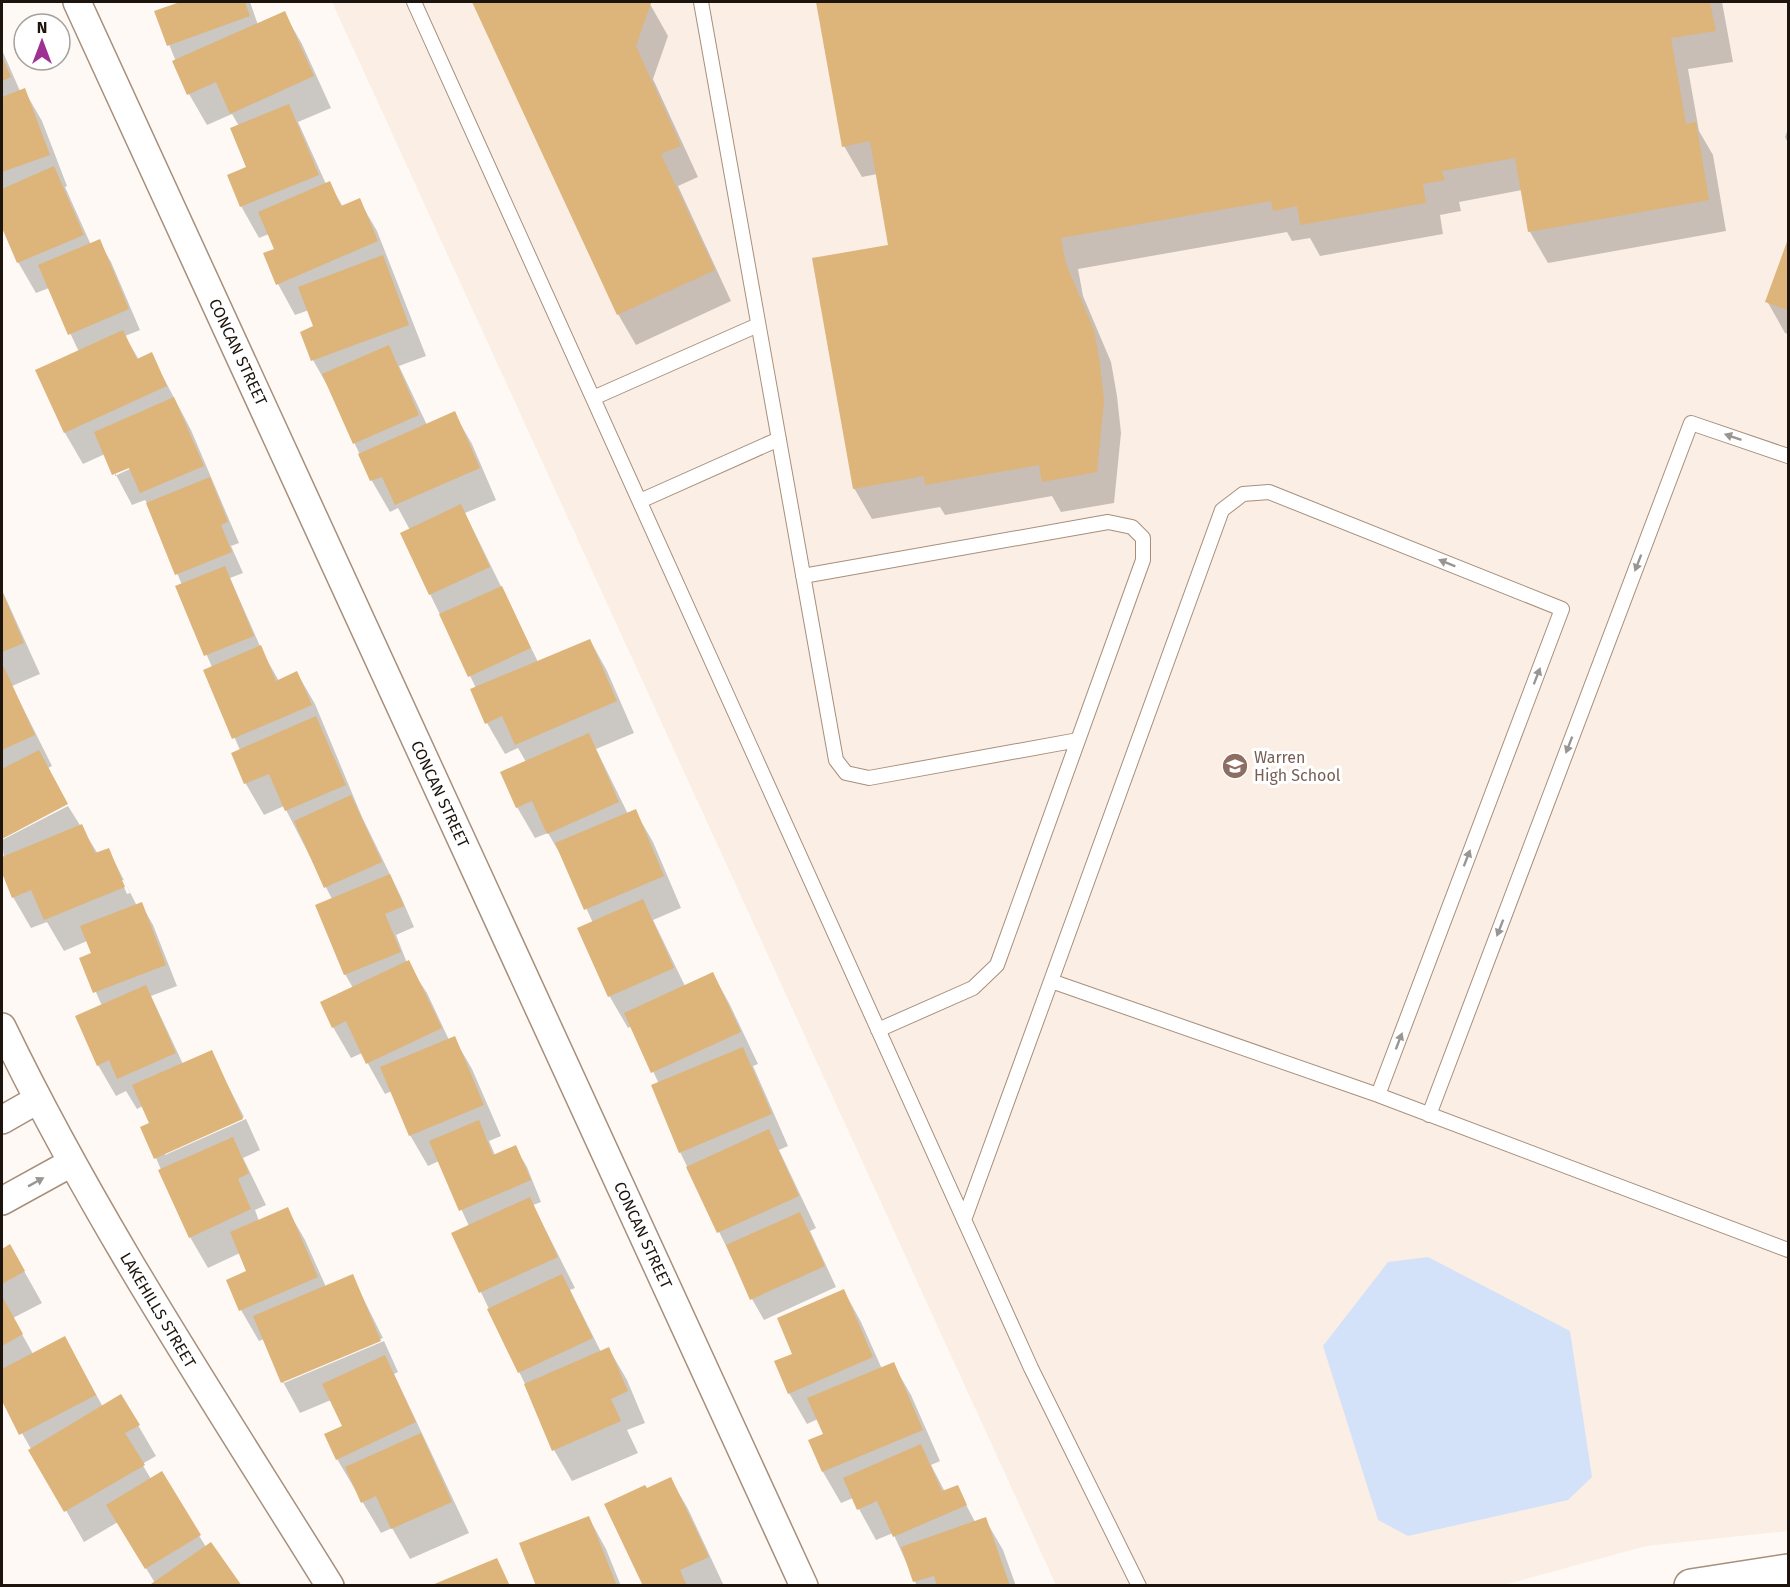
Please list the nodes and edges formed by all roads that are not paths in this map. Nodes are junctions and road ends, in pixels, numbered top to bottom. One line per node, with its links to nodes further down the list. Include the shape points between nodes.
1 (76, 2): 24 (street, CONCAN STREET)
2 (414, 2): 5 (lane)
3 (701, 2): 4 (lane)
4 (758, 325): 5 (lane); 6 (lane)
5 (593, 398): 8 (lane)
6 (779, 439): 8 (lane); 9 (lane)
7 (1788, 456): 16 (lane, one-way to 16, via 1691,423)
8 (640, 501): 13 (lane)
9 (803, 576): 10 (lane, via 836,760 846,773 869,778); 10 (lane, via 1108,522 1132,527 1143,538 1143,560)
10 (1078, 740): 13 (lane, via 997,964 973,988)
11 (1051, 981): 14 (lane); 14 (lane, one-way to 11, via 1562,609 1269,492 1243,494 1222,510); 20 (lane)
12 (2, 1027): 15 (street, LAKEHILLS STREET)
13 (879, 1030): 20 (lane)
14 (1378, 1095): 16 (lane)
15 (37, 1100): 17 (street); 18 (street, LAKEHILLS STREET)
16 (1429, 1115): 21 (lane)
17 (2, 1120)
18 (71, 1163): 19 (street, one-way to 18); 23 (street, LAKEHILLS STREET, via 186,1358)
19 (2, 1201)
20 (964, 1220): 25 (lane, via 1031,1368)
21 (1788, 1250)
22 (1788, 1571): 26 (main road)
23 (330, 1586)
24 (804, 1586)
25 (1139, 1586)
26 (1691, 1586)

